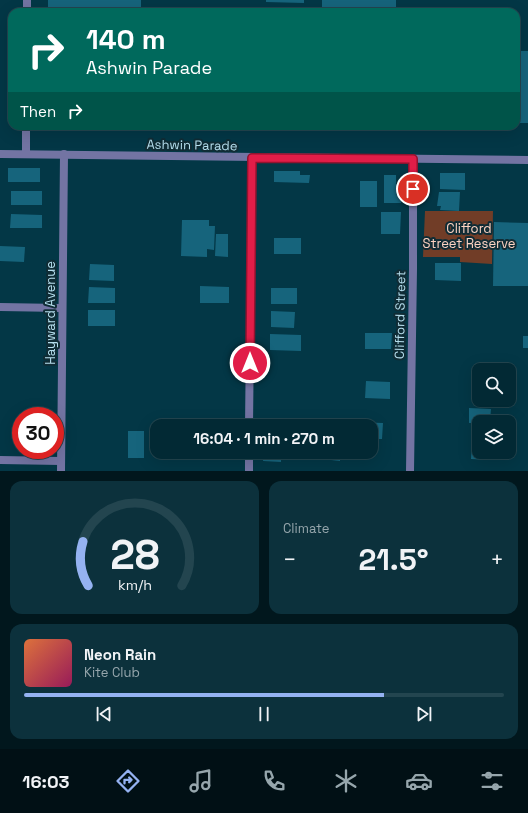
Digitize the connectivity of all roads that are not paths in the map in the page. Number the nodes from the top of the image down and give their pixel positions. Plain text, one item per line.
1 (26, 130) edge
2 (0, 154) edge
3 (26, 154) junction
4 (64, 154) junction
5 (252, 158) junction
6 (413, 159) junction
7 (528, 160) edge
8 (0, 307) edge
9 (61, 308) junction
10 (249, 419) edge
11 (249, 459) edge
12 (0, 460) edge
13 (61, 461) junction
14 (61, 471) edge
15 (249, 471) edge
16 (410, 471) edge

1 - 3 street
2 - 3 street, Ashwin Parade
3 - 4 street, Ashwin Parade
4 - 5 street, Ashwin Parade
4 - 9 street, Hayward Avenue
5 - 6 street, Ashwin Parade
5 - 10 street
6 - 7 street, Ashwin Parade
6 - 16 street, Clifford Street
8 - 9 street
9 - 13 street, Hayward Avenue
11 - 15 street
12 - 13 street
13 - 14 street, Hayward Avenue

